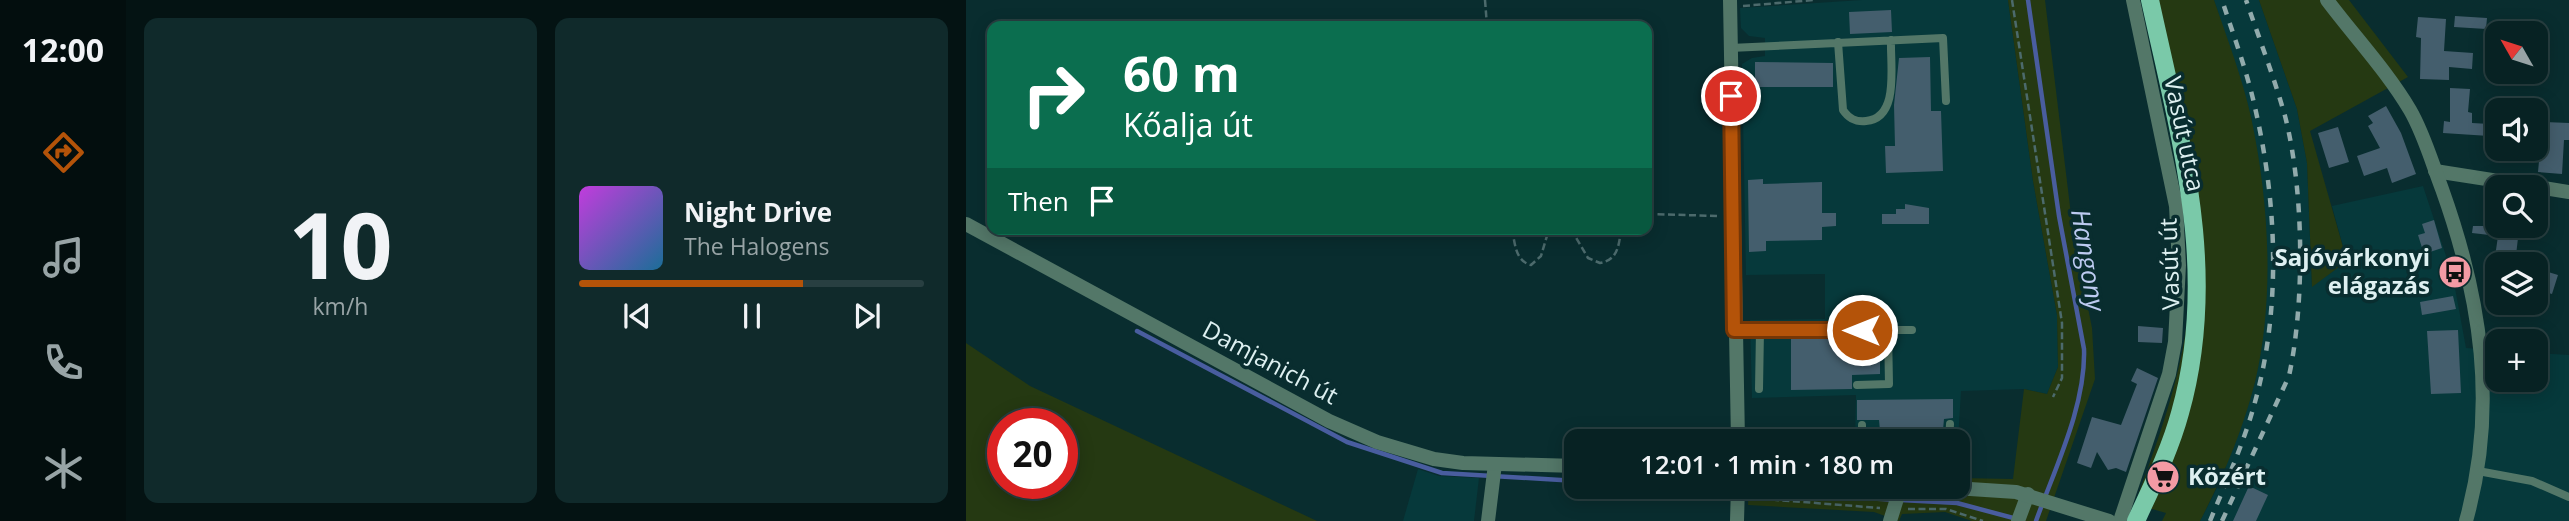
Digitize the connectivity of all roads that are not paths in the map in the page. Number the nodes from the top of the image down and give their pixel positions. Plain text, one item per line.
1 (2133, 0) edge
2 (2150, 0) edge
3 (2327, 0) edge
4 (1730, 3) edge
5 (1891, 40) junction
6 (1838, 43) junction
7 (1730, 48) junction
8 (1946, 101) dead end
9 (2435, 171) junction
10 (2569, 192) edge
11 (966, 224) edge
12 (1734, 330) junction
13 (1760, 330) junction
14 (1888, 330) junction
15 (1912, 330) dead end
16 (1857, 385) dead end
17 (1759, 389) dead end
18 (1950, 424) dead end
19 (1862, 425) dead end
20 (1738, 429) edge
21 (1862, 429) edge
22 (1950, 429) edge
23 (1564, 467) edge
24 (2478, 471) junction
25 (1494, 474) junction
26 (1970, 488) edge
27 (2030, 495) junction
28 (2569, 497) edge
29 (1738, 499) edge
30 (2020, 516) edge
31 (1488, 521) edge
32 (1737, 521) edge
33 (2109, 521) edge
34 (2120, 521) edge
35 (2136, 521) edge
36 (2466, 521) edge

1 - 34 street, Vasút utca
2 - 35 main road, Vasút út
3 - 9 street
4 - 7 street
5 - 6 lane
5 - 6 lane
5 - 8 lane
6 - 7 lane
7 - 12 street
9 - 10 street
9 - 24 street
11 - 25 street, Damjanich út
12 - 13 lane
12 - 20 street
13 - 14 lane
13 - 17 lane
14 - 15 lane
14 - 16 lane
18 - 22 lane
19 - 21 lane
23 - 25 street, Damjanich út
24 - 28 lane
24 - 36 street
25 - 31 street
26 - 27 street
27 - 30 street
27 - 33 street
29 - 32 street

